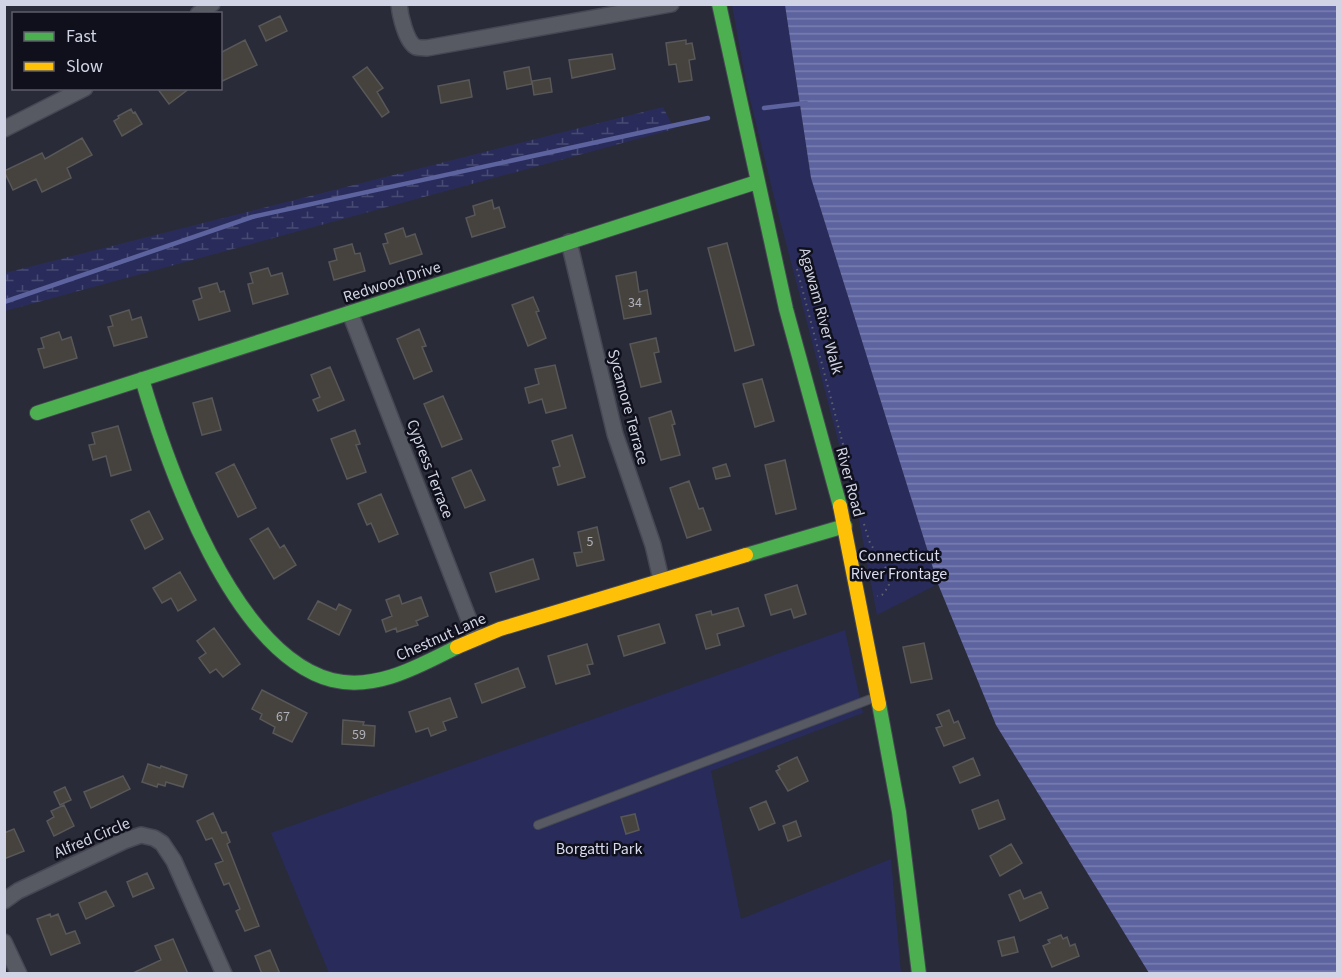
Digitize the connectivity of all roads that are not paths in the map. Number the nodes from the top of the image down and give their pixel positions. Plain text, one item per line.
1 (399, 4) edge
2 (671, 4) edge
3 (719, 4) edge
4 (81, 90) edge
5 (4, 129) edge
6 (757, 182) junction
7 (569, 242) junction
8 (350, 313) junction
9 (142, 379) junction
10 (38, 413) dead end
11 (845, 526) junction
12 (661, 579) junction
13 (476, 638) junction
14 (877, 697) junction
15 (538, 825) dead end
16 (4, 901) edge
17 (4, 942) edge
18 (19, 974) edge
19 (224, 974) edge
20 (919, 974) edge

1 - 2 street
3 - 6 street, River Road
4 - 5 street
6 - 7 street, Redwood Drive
6 - 11 street, River Road
7 - 8 street, Redwood Drive
7 - 12 street, Sycamore Terrace
8 - 9 street, Redwood Drive
8 - 13 street, Cypress Terrace
9 - 10 street, Redwood Drive
9 - 13 street, Chestnut Lane
11 - 12 street, Chestnut Lane
11 - 14 street, River Road
12 - 13 street, Chestnut Lane
14 - 15 lane
14 - 20 street, River Road
16 - 19 street, Alfred Circle
17 - 18 street

